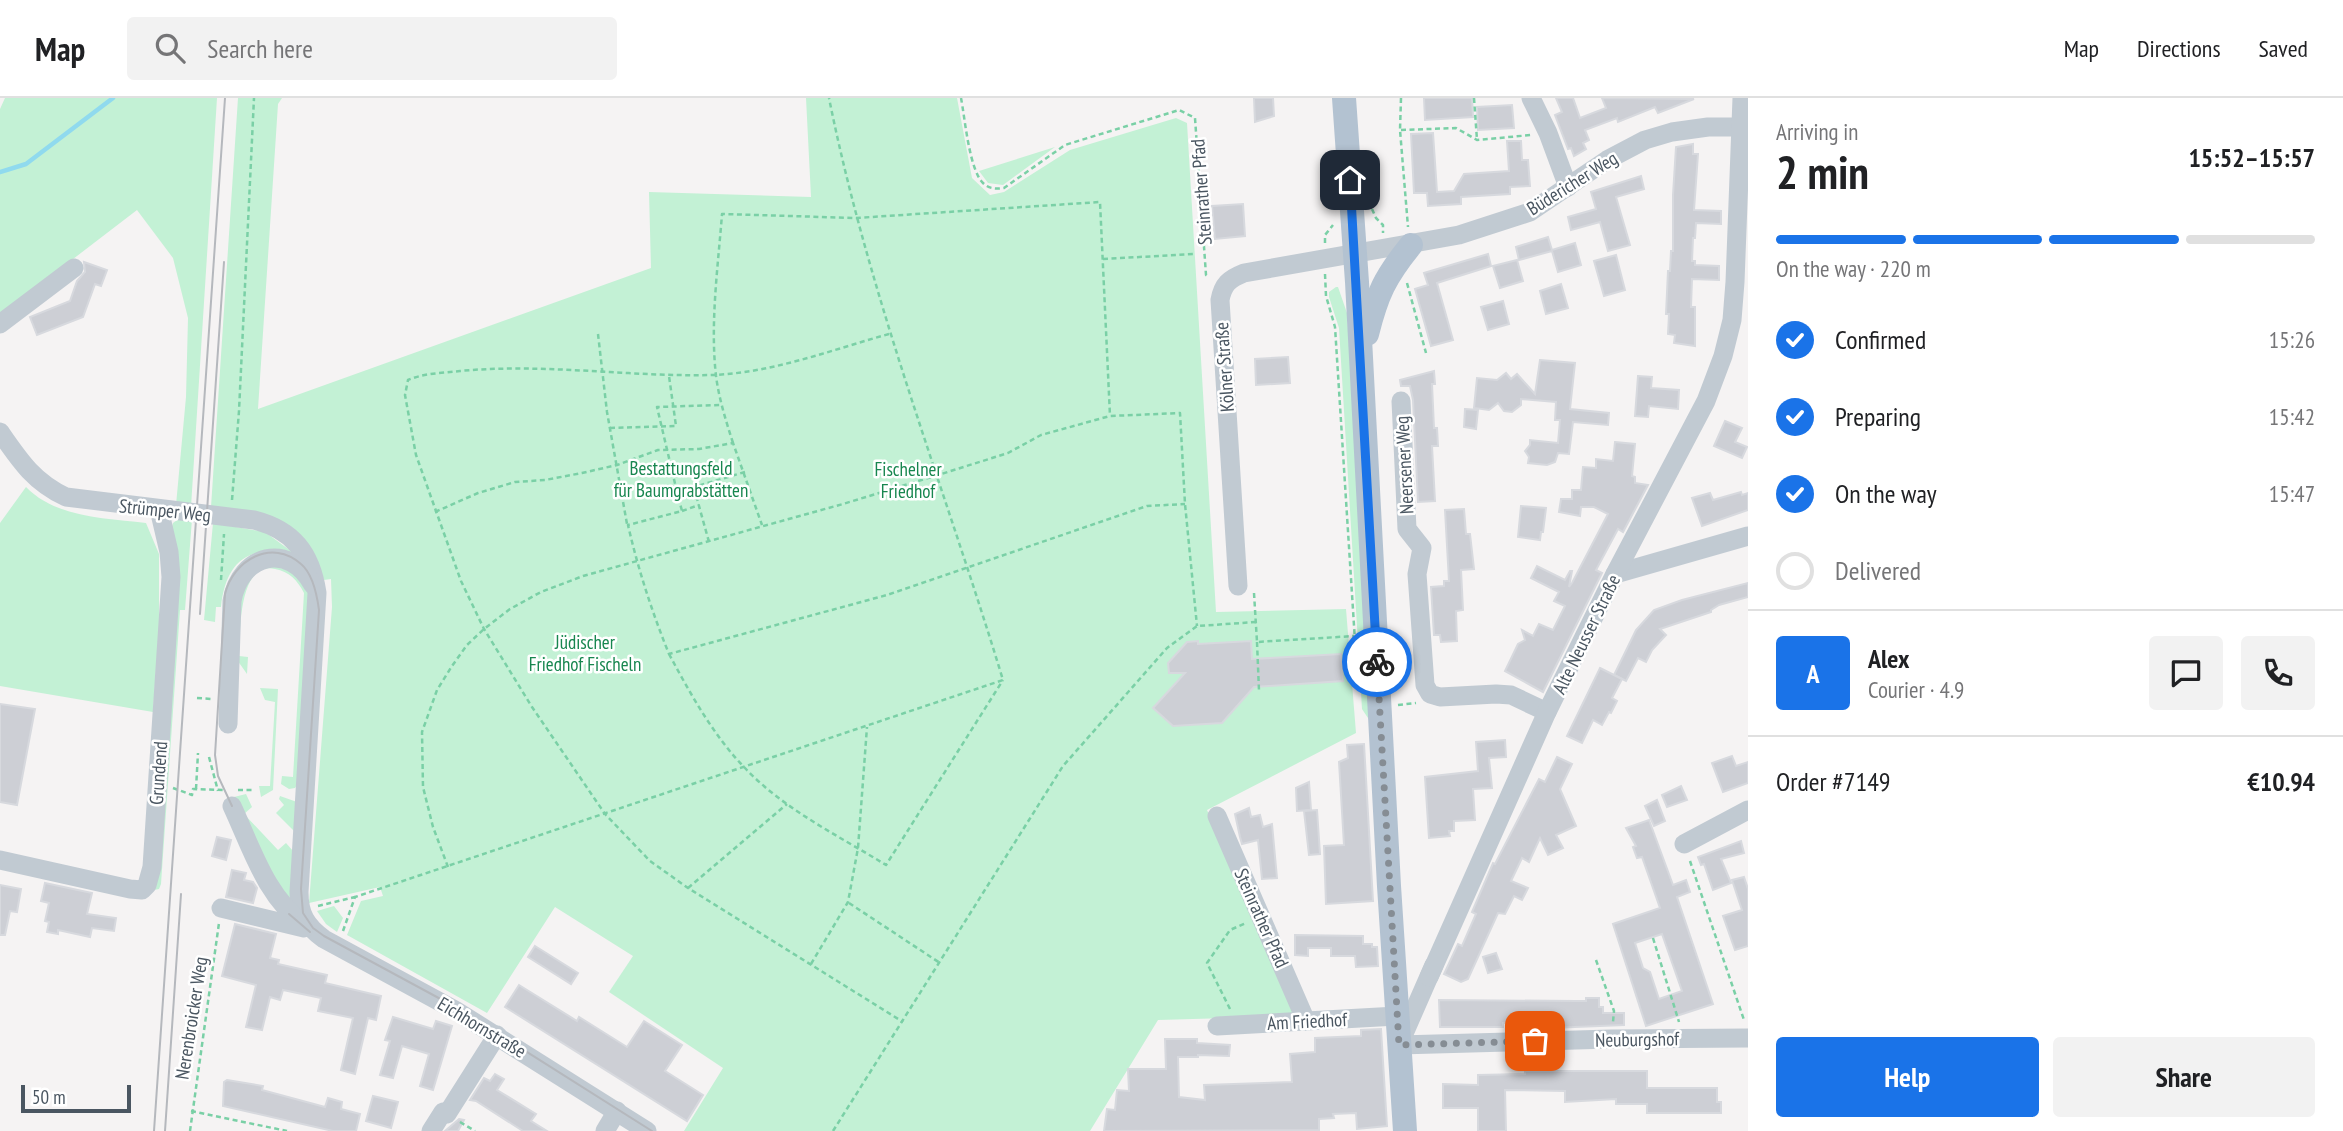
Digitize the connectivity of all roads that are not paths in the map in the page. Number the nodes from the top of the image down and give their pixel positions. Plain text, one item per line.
1 (1344, 98) edge
2 (1531, 98) edge
3 (1742, 98) edge
4 (1744, 127) edge
5 (1568, 187) junction
6 (1410, 245) junction
7 (1355, 254) junction
8 (74, 268) dead end
9 (0, 324) edge
10 (1361, 362) junction
11 (1401, 401) dead end
12 (0, 432) edge
13 (159, 509) junction
14 (1748, 536) edge
15 (1615, 574) junction
16 (1246, 589) road end
17 (317, 593) junction
18 (1547, 712) junction
19 (228, 724) dead end
20 (232, 795) road end
21 (1748, 810) edge
22 (1217, 816) dead end
23 (1685, 844) road end
24 (0, 860) edge
25 (222, 908) road end
26 (312, 930) junction
27 (1397, 1016) junction
28 (1307, 1021) junction
29 (1217, 1026) dead end
30 (1746, 1029) edge
31 (497, 1035) junction
32 (1399, 1045) junction
33 (617, 1111) junction
34 (432, 1131) edge
35 (605, 1131) edge
36 (647, 1131) edge
37 (1405, 1131) edge

1 - 7 main road
2 - 5 street
3 - 4 street, Alte Neusser Straße
4 - 5 street, Büdericher Weg
4 - 15 street, Alte Neusser Straße
5 - 6 street, Büdericher Weg
6 - 7 street, Büdericher Weg
6 - 10 main road
7 - 10 main road
7 - 16 street, Kölner Straße
8 - 9 street
10 - 27 main road
11 - 18 street, Neersener Weg
12 - 13 street, Strümper Weg
13 - 17 street, Strümper Weg
13 - 24 street, Grundend
14 - 15 street
15 - 18 street, Alte Neusser Straße
17 - 19 street
17 - 26 street, Eichhornstraße
18 - 32 street, Alte Neusser Straße
20 - 26 street
21 - 23 street
22 - 28 street, Steinrather Pfad
25 - 26 street, Eichhornstraße
26 - 31 street, Eichhornstraße
27 - 28 street, Am Friedhof
27 - 32 main road
28 - 29 street, Am Friedhof
30 - 32 street, Neuburgshof
31 - 33 street, Eichhornstraße
31 - 34 street
32 - 37 main road
33 - 35 street
33 - 36 street, Eichhornstraße

